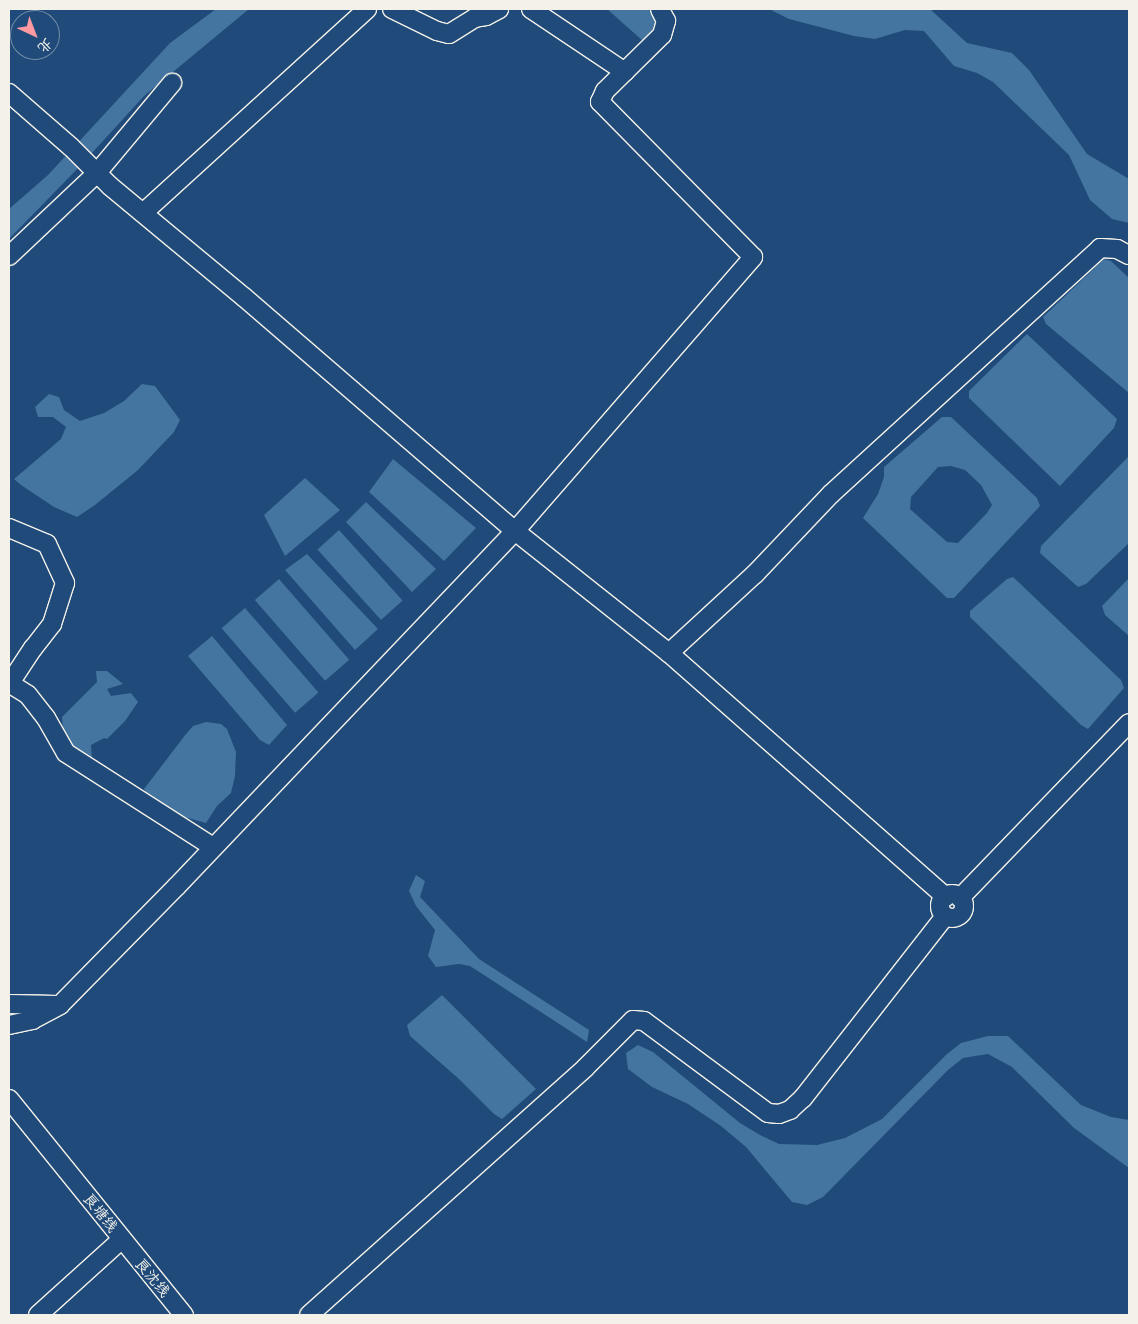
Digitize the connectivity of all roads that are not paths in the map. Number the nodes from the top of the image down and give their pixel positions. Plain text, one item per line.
1 (366, 9) edge
2 (392, 9) edge
3 (499, 9) edge
4 (531, 9) edge
5 (660, 9) edge
6 (625, 72) junction
7 (172, 83) dead end
8 (9, 93) edge
9 (93, 170) junction
10 (142, 212) junction
11 (1129, 255) edge
12 (9, 256) edge
13 (9, 528) edge
14 (515, 531) junction
15 (669, 653) junction
16 (9, 683) edge
17 (1129, 723) edge
18 (213, 847) junction
19 (953, 897) junction
20 (9, 1004) edge
21 (60, 1005) junction
22 (9, 1025) edge
23 (9, 1099) edge
24 (121, 1240) junction
25 (38, 1315) edge
26 (184, 1315) edge
27 (310, 1315) edge

1 - 10 street
2 - 3 street
4 - 6 street
5 - 6 street
6 - 14 street
7 - 9 street
8 - 9 street
9 - 10 street
9 - 12 street
10 - 14 street
11 - 15 street
13 - 16 street
14 - 15 street
14 - 18 street
15 - 19 street
16 - 18 street
17 - 19 street
18 - 21 street
19 - 27 street
20 - 21 street
21 - 22 street
23 - 24 street, 良塘线
24 - 25 street, 良塘线
24 - 26 street, 良沈线

